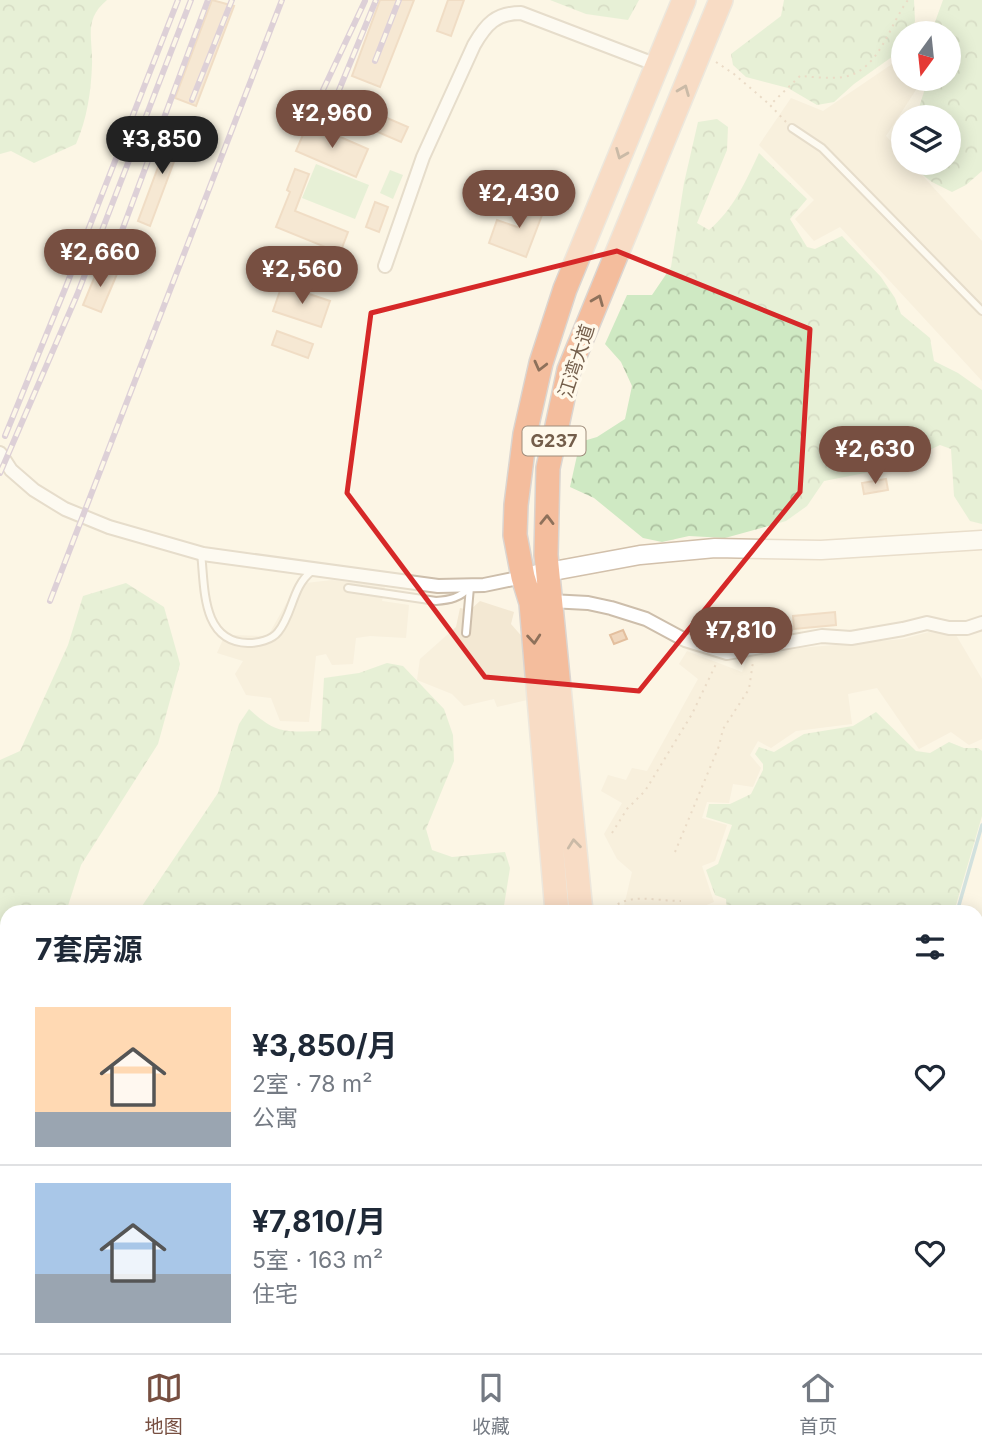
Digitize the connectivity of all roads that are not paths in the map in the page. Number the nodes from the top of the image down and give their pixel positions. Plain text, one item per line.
1 (684, 0) edge
2 (721, 0) edge
3 (657, 65) junction
4 (792, 128) road end
5 (385, 266) dead end
6 (982, 311) edge
7 (0, 453) edge
8 (982, 540) edge
9 (201, 553) junction
10 (315, 569) junction
11 (547, 572) junction
12 (523, 577) junction
13 (470, 585) junction
14 (348, 588) dead end
15 (550, 601) junction
16 (982, 623) edge
17 (466, 633) dead end
18 (556, 905) edge
19 (580, 905) edge

1 - 3 highway, 江湾大道 / G237
11 -> 2 highway, 江湾大道 / G237
3 - 5 street
3 -> 12 highway, 江湾大道 / G237
4 - 6 lane
7 - 9 street
8 - 11 street
9 - 10 street
9 - 10 lane
10 - 13 street
11 - 12 street
11 - 15 highway, 江湾大道 / G237
12 - 13 street
12 - 15 street
12 -> 18 highway, 江湾大道 / G237
13 - 14 lane
13 - 17 lane
15 - 16 street
19 -> 15 highway, 江湾大道 / G237

